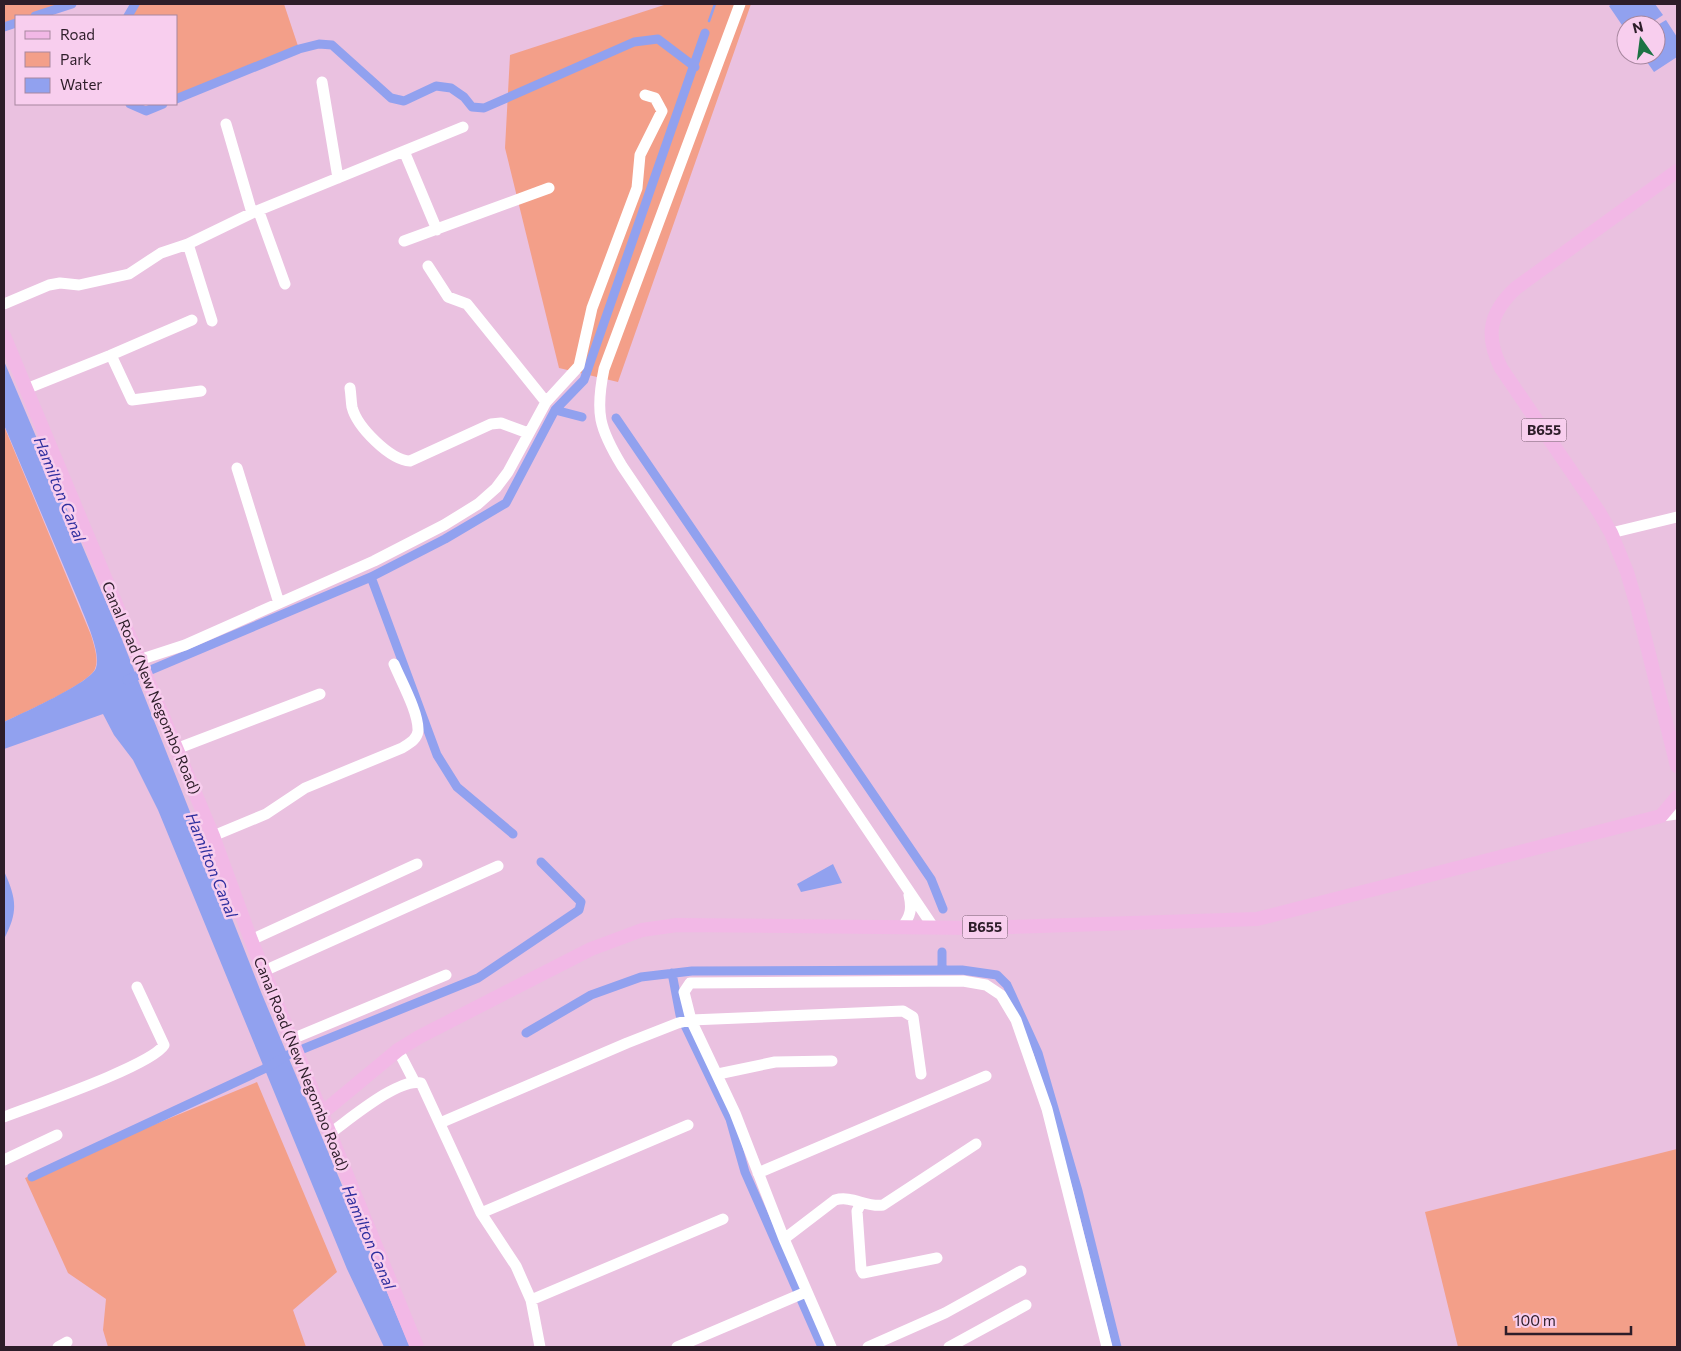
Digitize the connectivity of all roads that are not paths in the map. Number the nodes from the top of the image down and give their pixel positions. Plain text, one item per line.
1 (740, 4) edge
2 (322, 82) dead end
3 (645, 95) dead end
4 (226, 124) dead end
5 (463, 127) dead end
6 (404, 151) junction
7 (1677, 171) edge
8 (338, 178) junction
9 (549, 188) dead end
10 (255, 212) junction
11 (438, 230) junction
12 (404, 241) dead end
13 (188, 244) junction
14 (428, 266) dead end
15 (285, 284) dead end
16 (4, 304) edge
17 (192, 320) dead end
18 (212, 321) dead end
19 (4, 336) edge
20 (111, 356) junction
21 (350, 388) dead end
22 (26, 389) junction
23 (201, 391) dead end
24 (546, 402) junction
25 (528, 433) junction
26 (237, 468) dead end
27 (1677, 517) edge
28 (1611, 533) junction
29 (279, 602) junction
30 (140, 662) junction
31 (394, 664) dead end
32 (320, 694) dead end
33 (176, 749) junction
34 (1677, 766) edge
35 (1677, 797) edge
36 (1677, 814) edge
37 (1661, 816) junction
38 (213, 836) junction
39 (417, 864) dead end
40 (498, 866) dead end
41 (908, 888) junction
42 (902, 927) junction
43 (934, 928) junction
44 (251, 940) junction
45 (264, 971) junction
46 (446, 974) dead end
47 (137, 987) dead end
48 (686, 1021) junction
49 (293, 1041) junction
50 (398, 1050) junction
51 (832, 1061) dead end
52 (718, 1074) junction
53 (921, 1074) dead end
54 (986, 1076) dead end
55 (414, 1081) junction
56 (322, 1113) junction
57 (4, 1117) edge
58 (440, 1123) junction
59 (688, 1125) dead end
60 (329, 1134) junction
61 (57, 1135) dead end
62 (976, 1144) dead end
63 (4, 1160) edge
64 (758, 1173) junction
65 (861, 1202) junction
66 (481, 1213) junction
67 (723, 1219) dead end
68 (784, 1239) junction
69 (937, 1258) dead end
70 (1021, 1271) dead end
71 (801, 1294) junction
72 (531, 1300) junction
73 (1026, 1305) dead end
74 (417, 1347) edge
75 (540, 1347) edge
76 (677, 1347) edge
77 (831, 1347) edge
78 (868, 1347) edge
79 (949, 1347) edge
80 (1107, 1347) edge

1 - 41 street
2 - 8 street
3 - 24 street
4 - 10 street
5 - 6 street
6 - 8 street
6 - 11 street
7 - 28 main road, B655
8 - 10 street
9 - 11 street
10 - 13 street
10 - 15 street
11 - 12 street
13 - 16 street
13 - 18 street
14 - 24 street
17 - 20 street
19 - 22 main road, Canal Road (New Negombo Road)
20 - 22 street
20 - 23 street
21 - 25 street
22 - 30 main road, Canal Road (New Negombo Road)
24 - 25 street
25 - 29 street
26 - 29 street
27 - 28 street
28 - 34 main road, B655
29 - 30 street
30 - 33 main road, Canal Road (New Negombo Road)
31 - 38 street
32 - 33 street
33 - 38 main road, Canal Road (New Negombo Road)
35 - 37 main road
36 - 37 street
37 - 43 main road, B655
38 - 44 main road, Canal Road (New Negombo Road)
39 - 44 street
40 - 45 street
41 - 42 street
41 - 43 street
42 - 43 main road, B655
42 - 50 main road, B655
44 - 45 main road, Canal Road (New Negombo Road)
45 - 49 main road, Canal Road (New Negombo Road)
46 - 49 street
47 - 57 street
48 - 52 street
48 - 53 street
48 - 58 street
48 - 80 street
49 - 56 main road, Canal Road (New Negombo Road)
50 - 55 street
50 - 56 main road, B655
51 - 52 street
52 - 64 street
54 - 64 street
55 - 58 street
55 - 60 street
56 - 60 main road, Canal Road (New Negombo Road)
58 - 66 street
59 - 66 street
60 - 74 main road, Canal Road (New Negombo Road)
61 - 63 street
62 - 65 street
64 - 68 street
65 - 68 street
65 - 69 street
66 - 72 street
67 - 72 street
68 - 71 street
70 - 78 street
71 - 76 street
71 - 77 street
72 - 75 street
73 - 79 street

